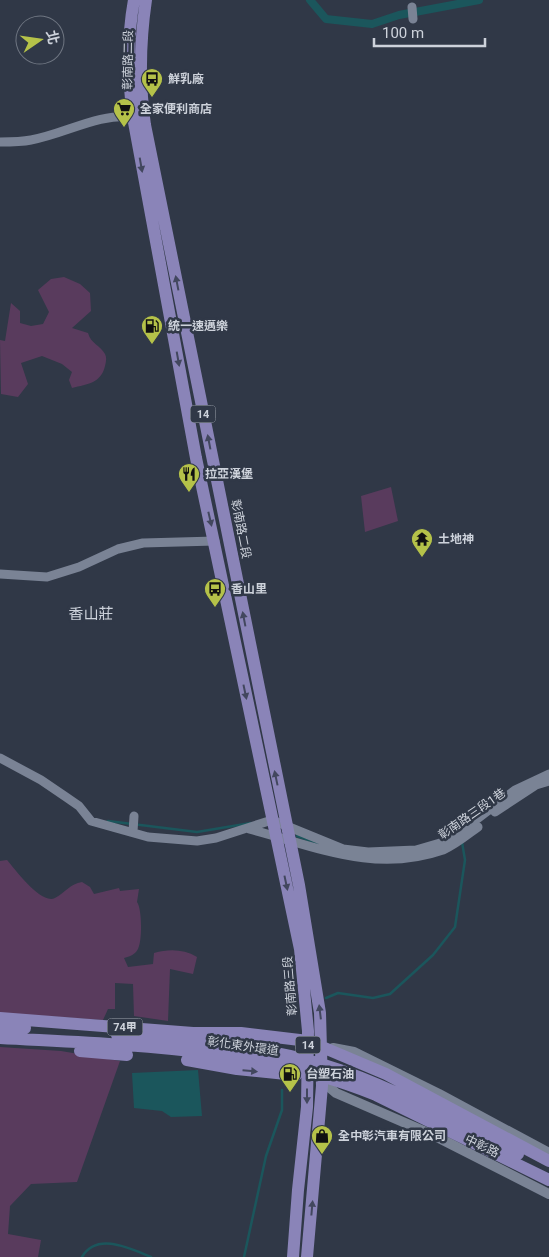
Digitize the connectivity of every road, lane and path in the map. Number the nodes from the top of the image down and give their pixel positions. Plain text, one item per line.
1 (134, 0) edge
2 (146, 0) edge
3 (412, 6) dead end
4 (413, 19) dead end
5 (136, 60) junction
6 (133, 118) junction
7 (145, 124) junction
8 (0, 142) edge
9 (162, 241) junction
10 (229, 540) junction
11 (215, 541) junction
12 (0, 574) edge
13 (0, 758) edge
14 (549, 774) edge
15 (549, 782) edge
16 (134, 816) dead end
17 (272, 820) junction
18 (249, 829) junction
19 (133, 832) junction
20 (288, 832) junction
21 (275, 835) junction
22 (0, 1018) edge
23 (0, 1027) edge
24 (0, 1038) edge
25 (308, 1040) junction
26 (0, 1046) edge
27 (323, 1046) junction
28 (308, 1076) junction
29 (322, 1081) junction
30 (549, 1153) edge
31 (549, 1163) edge
32 (549, 1169) edge
33 (546, 1185) edge
34 (549, 1194) edge
35 (293, 1257) edge
36 (307, 1257) edge

1 - 5 main road, 彰南路二段 / 14
2 - 5 main road, 彰南路二段 / 14
3 - 4 street
5 - 6 main road, 彰南路二段 / 14
5 - 7 main road, 彰南路二段 / 14
6 - 7 main road
6 - 8 street
6 -> 9 main road, 彰南路二段 / 14
7 - 9 main road, 彰南路二段 / 14
10 -> 9 main road, 彰南路二段 / 14
9 -> 11 main road, 彰南路二段 / 14
10 - 11 main road
20 -> 10 main road, 彰南路二段 / 14
11 - 12 street
11 -> 17 main road, 彰南路二段 / 14
13 - 19 street
14 - 20 street, 彰南路三段1巷
15 - 20 street, 彰南路三段1巷
16 - 19 street
17 - 18 street
17 - 20 street
17 - 21 main road, 14
18 - 19 street
18 - 21 street
20 - 21 street
27 -> 20 main road, 彰南路三段 / 14
21 -> 25 main road, 彰南路三段 / 14
22 - 25 main road, 74甲
23 - 32 main road, 彰化東外環道 / 74甲
24 - 33 main road, 彰化東外環道 / 74甲
25 - 27 main road
25 - 28 main road, 彰南路三段 / 14
26 -> 28 main road, 74甲
27 - 29 main road, 彰南路三段 / 14
27 - 30 street, 中彰路
27 - 31 main road
28 - 29 main road
28 -> 35 main road, 彰南路三段 / 14
29 - 33 main road
29 - 33 street, 中彰路
36 -> 29 main road, 彰南路三段 / 14
31 - 33 street
33 - 34 street, 中彰路

